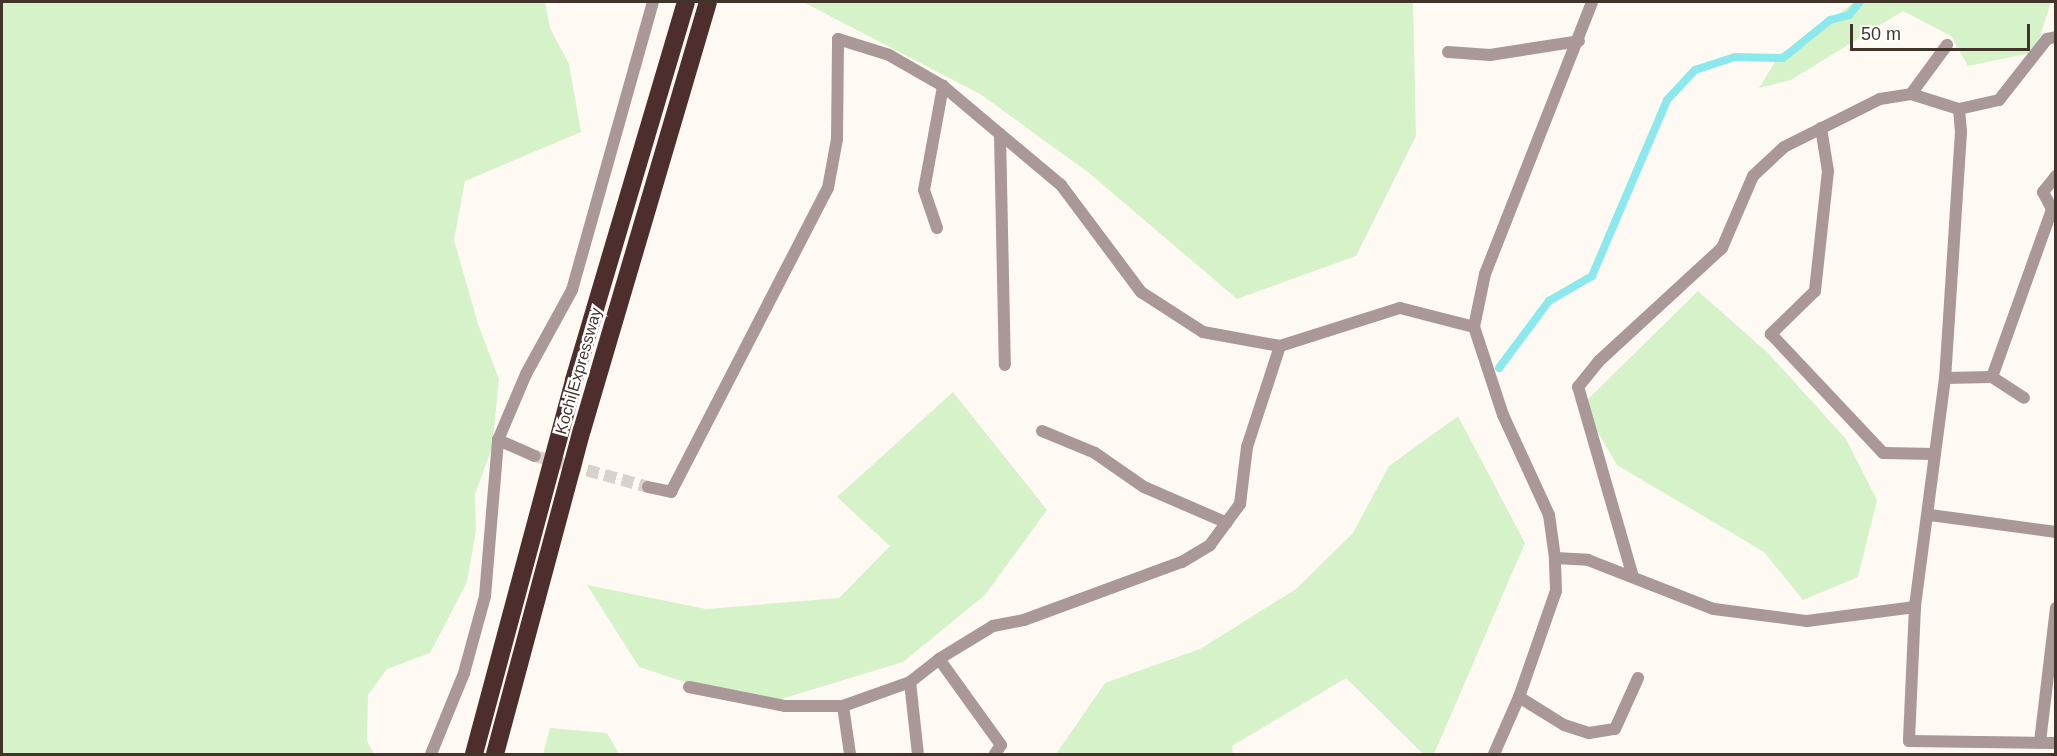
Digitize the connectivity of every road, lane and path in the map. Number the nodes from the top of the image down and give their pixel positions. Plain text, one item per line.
1 (653, 2) edge
2 (686, 2) edge
3 (708, 2) edge
4 (1592, 2) edge
5 (2055, 37) edge
6 (1580, 41) junction
7 (1947, 45) dead end
8 (1448, 52) dead end
9 (943, 86) junction
10 (1911, 94) junction
11 (1959, 109) junction
12 (1821, 128) junction
13 (1000, 134) junction
14 (2055, 176) edge
15 (937, 228) dead end
16 (1474, 327) junction
17 (1280, 346) junction
18 (1005, 365) dead end
19 (1992, 377) junction
20 (1945, 378) junction
21 (2024, 398) dead end
22 (1042, 431) dead end
23 (498, 440) junction
24 (1935, 454) junction
25 (535, 456) tunnel mouth
26 (648, 488) tunnel mouth
27 (1930, 514) junction
28 (1227, 523) junction
29 (2055, 532) edge
30 (1555, 558) junction
31 (1633, 577) junction
32 (1916, 607) junction
33 (2055, 608) edge
34 (939, 659) junction
35 (1638, 678) dead end
36 (910, 682) junction
37 (689, 687) dead end
38 (1519, 697) junction
39 (843, 706) junction
40 (2040, 742) junction
41 (2055, 743) edge
42 (431, 754) edge
43 (474, 754) edge
44 (495, 754) edge
45 (850, 754) edge
46 (918, 754) edge
47 (995, 754) edge
48 (1494, 754) edge

1 - 23 street
2 - 43 highway, Kochi Expressway
3 - 44 highway, Kochi Expressway
4 - 6 street
5 - 11 street
6 - 8 street
6 - 16 street
7 - 10 street
9 - 13 street
9 - 15 street
9 - 26 street
10 - 11 street
10 - 12 street
11 - 20 street
12 - 24 street
12 - 31 street
13 - 17 street
13 - 18 street
14 - 19 street
16 - 17 street
16 - 30 street
17 - 28 street
19 - 20 street
19 - 21 street
20 - 24 street
22 - 28 street
23 - 25 street
23 - 42 street
24 - 27 street
27 - 29 street
27 - 32 street
28 - 34 street
30 - 31 street
30 - 38 street
31 - 32 street
32 - 40 street
33 - 40 street
34 - 36 street
34 - 47 street
35 - 38 street
36 - 39 street
36 - 46 street
37 - 39 street
38 - 48 street
39 - 45 street
40 - 41 street

